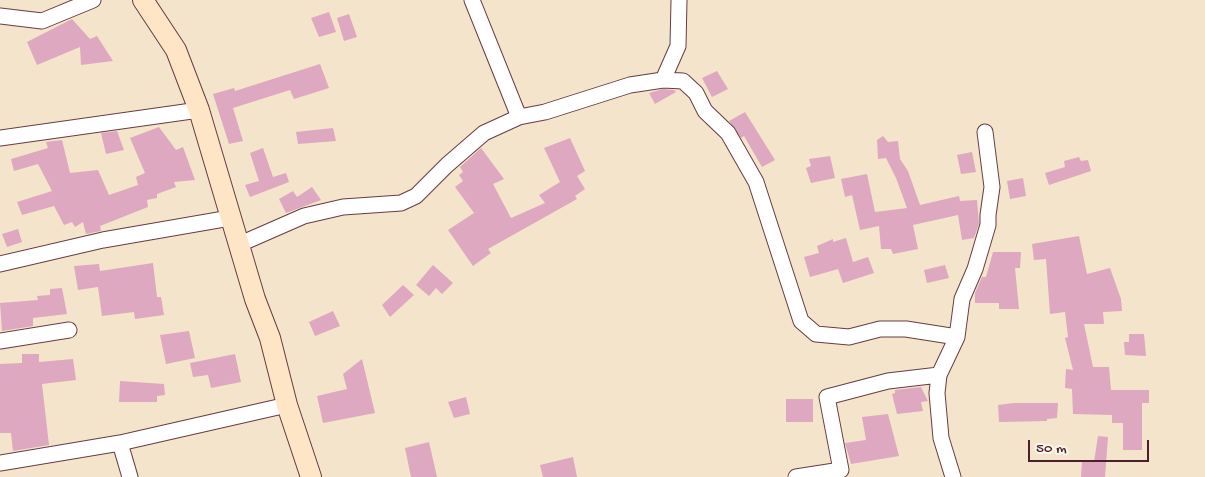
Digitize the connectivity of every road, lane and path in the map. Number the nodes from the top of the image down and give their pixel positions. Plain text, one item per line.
1 (93, 0) edge
2 (143, 0) edge
3 (472, 0) edge
4 (679, 0) edge
5 (0, 16) edge
6 (663, 80) junction
7 (199, 110) junction
8 (519, 117) junction
9 (985, 132) dead end
10 (0, 138) edge
11 (230, 218) junction
12 (240, 244) junction
13 (0, 264) edge
14 (69, 330) dead end
15 (957, 337) junction
16 (0, 341) edge
17 (939, 375) junction
18 (287, 405) junction
19 (120, 443) junction
20 (0, 463) edge
21 (130, 477) edge
22 (311, 477) edge
23 (796, 477) edge
24 (954, 477) edge

1 - 5 street
2 - 7 main road
3 - 8 street
4 - 6 street
6 - 8 street
6 - 15 street
7 - 10 street
7 - 11 main road
8 - 12 street
9 - 15 street
11 - 12 main road
11 - 13 street
12 - 18 main road
14 - 16 street
15 - 17 street
17 - 23 street
17 - 24 street
18 - 19 street
18 - 22 main road
19 - 20 street
19 - 21 street

